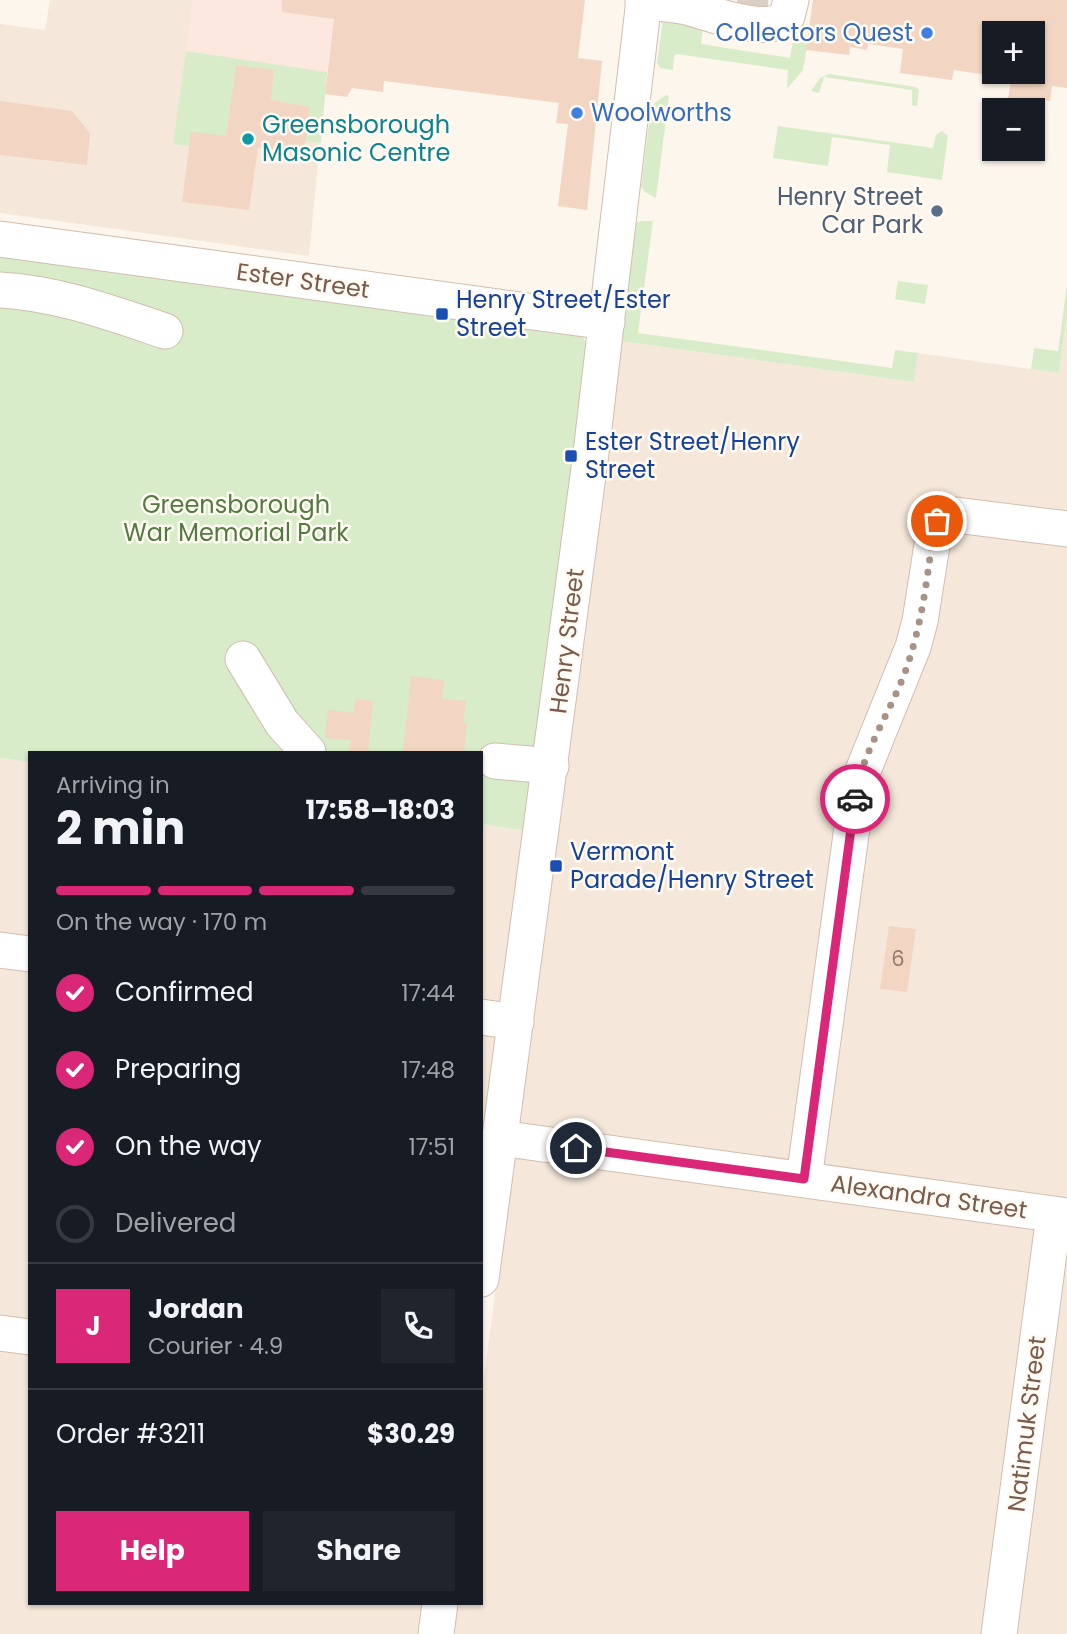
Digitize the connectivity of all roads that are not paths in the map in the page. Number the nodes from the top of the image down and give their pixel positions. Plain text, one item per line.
1 (643, 1) edge
2 (779, 1) edge
3 (694, 4) edge
4 (0, 239) edge
5 (71, 248) junction
6 (0, 290) edge
7 (79, 303) junction
8 (607, 322) junction
9 (165, 331) dead end
10 (1067, 529) edge
11 (241, 658) dead end
12 (307, 751) edge
13 (495, 761) dead end
14 (551, 766) junction
15 (0, 950) edge
16 (28, 954) edge
17 (483, 1017) edge
18 (516, 1022) junction
19 (500, 1138) junction
20 (804, 1179) junction
21 (1061, 1216) edge
22 (483, 1264) edge
23 (0, 1333) edge
24 (28, 1337) edge
25 (440, 1605) edge
26 (436, 1634) edge
27 (999, 1634) edge

1 - 3 street
1 - 8 street, Henry Street
2 - 3 street
4 - 5 street, Ester Street
5 - 7 street
5 - 8 street, Ester Street
6 - 7 street
7 - 9 street
8 - 14 street, Henry Street
10 - 20 street
11 - 12 street
13 - 14 street
14 - 18 street, Henry Street
15 - 16 street
17 - 18 street
18 - 19 street, Henry Street
19 - 20 street, Alexandra Street
19 - 22 street, Henry Street
20 - 21 street, Alexandra Street
21 - 27 street, Natimuk Street
23 - 24 street
25 - 26 street

